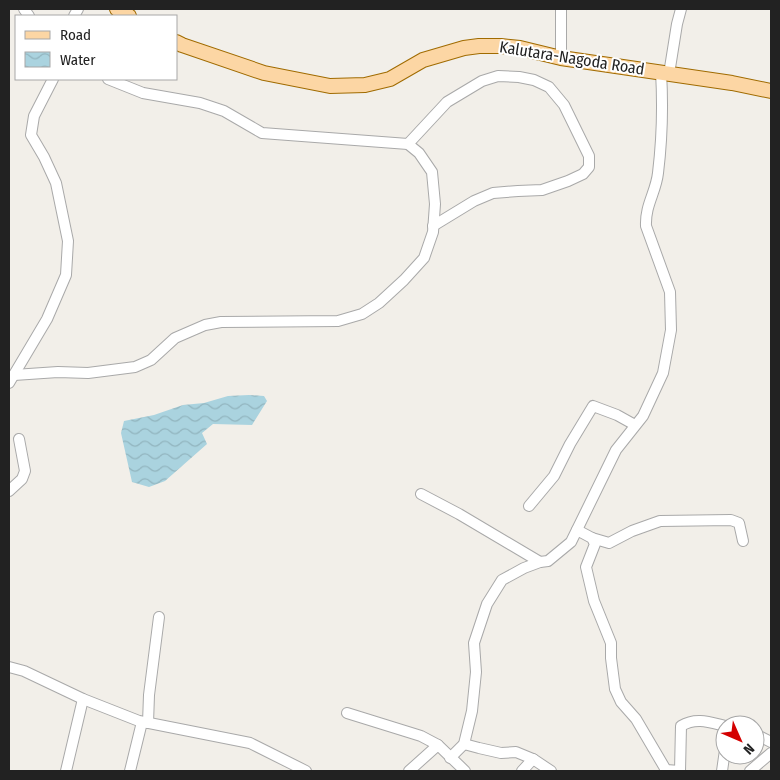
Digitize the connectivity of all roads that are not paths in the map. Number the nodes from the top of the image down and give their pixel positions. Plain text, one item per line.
1 (562, 9) edge
2 (681, 9) edge
3 (178, 43) edge
4 (561, 58) junction
5 (665, 73) junction
6 (52, 80) edge
7 (110, 80) edge
8 (771, 92) edge
9 (408, 144) junction
10 (433, 226) junction
11 (11, 379) edge
12 (635, 425) junction
13 (19, 439) dead end
14 (9, 491) edge
15 (421, 494) dead end
16 (529, 506) dead end
17 (577, 530) junction
18 (592, 538) junction
19 (744, 541) dead end
20 (540, 562) junction
21 (159, 617) dead end
22 (9, 667) edge
23 (83, 699) junction
24 (347, 713) dead end
25 (145, 722) junction
26 (715, 724) edge
27 (464, 744) junction
28 (438, 745) junction
29 (771, 753) edge
30 (450, 758) junction
31 (533, 759) junction
32 (66, 771) edge
33 (130, 771) edge
34 (306, 771) edge
35 (410, 771) edge
36 (465, 771) edge
37 (522, 771) edge
38 (551, 771) edge
39 (680, 771) edge
40 (750, 771) edge

1 - 4 street
2 - 5 street
3 - 4 main road, Kalutara-Nagoda Road
4 - 5 main road, Kalutara-Nagoda Road
5 - 8 main road, Kalutara-Nagoda Road
5 - 12 street
6 - 11 street
7 - 9 street
9 - 10 street
9 - 10 street
10 - 11 street
12 - 16 street
12 - 17 street
13 - 14 street
15 - 20 street
17 - 18 street
17 - 20 street
18 - 19 street
18 - 39 street
20 - 27 street
21 - 25 street
22 - 23 street
23 - 25 street
23 - 32 street
24 - 28 street
25 - 33 street
25 - 34 street
26 - 39 street
27 - 30 street
27 - 31 street
28 - 30 street
28 - 35 street
29 - 40 street
30 - 36 street
31 - 37 street
31 - 38 street

